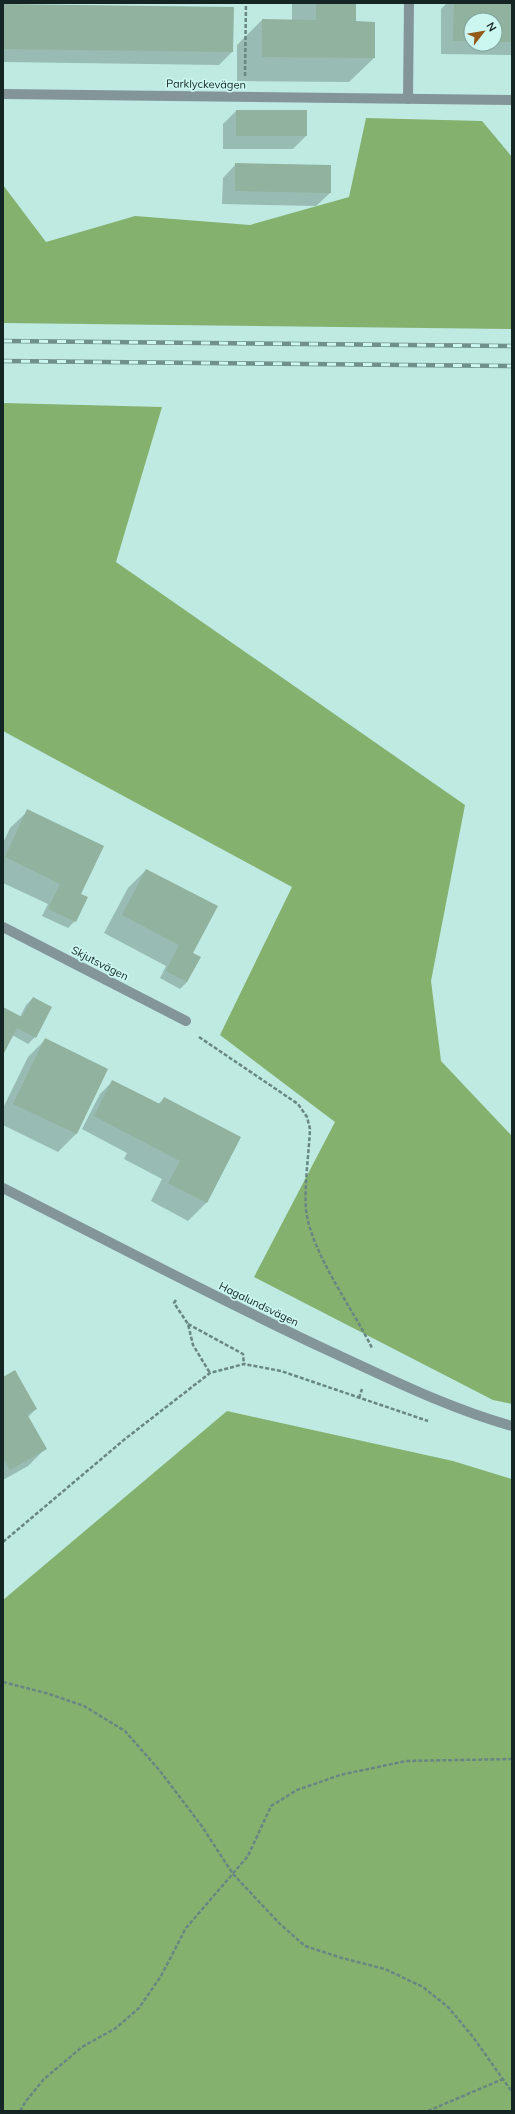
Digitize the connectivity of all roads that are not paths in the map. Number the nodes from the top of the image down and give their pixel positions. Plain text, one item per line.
1 (409, 3) edge
2 (3, 94) edge
3 (408, 99) junction
4 (512, 100) edge
5 (3, 927) edge
6 (186, 1021) road end
7 (3, 1188) edge
8 (512, 1426) edge

1 - 3 street
2 - 3 street, Parklyckevägen
3 - 4 street, Parklyckevägen
5 - 6 street, Skjutsvägen
7 - 8 street, Hagalundsvägen

